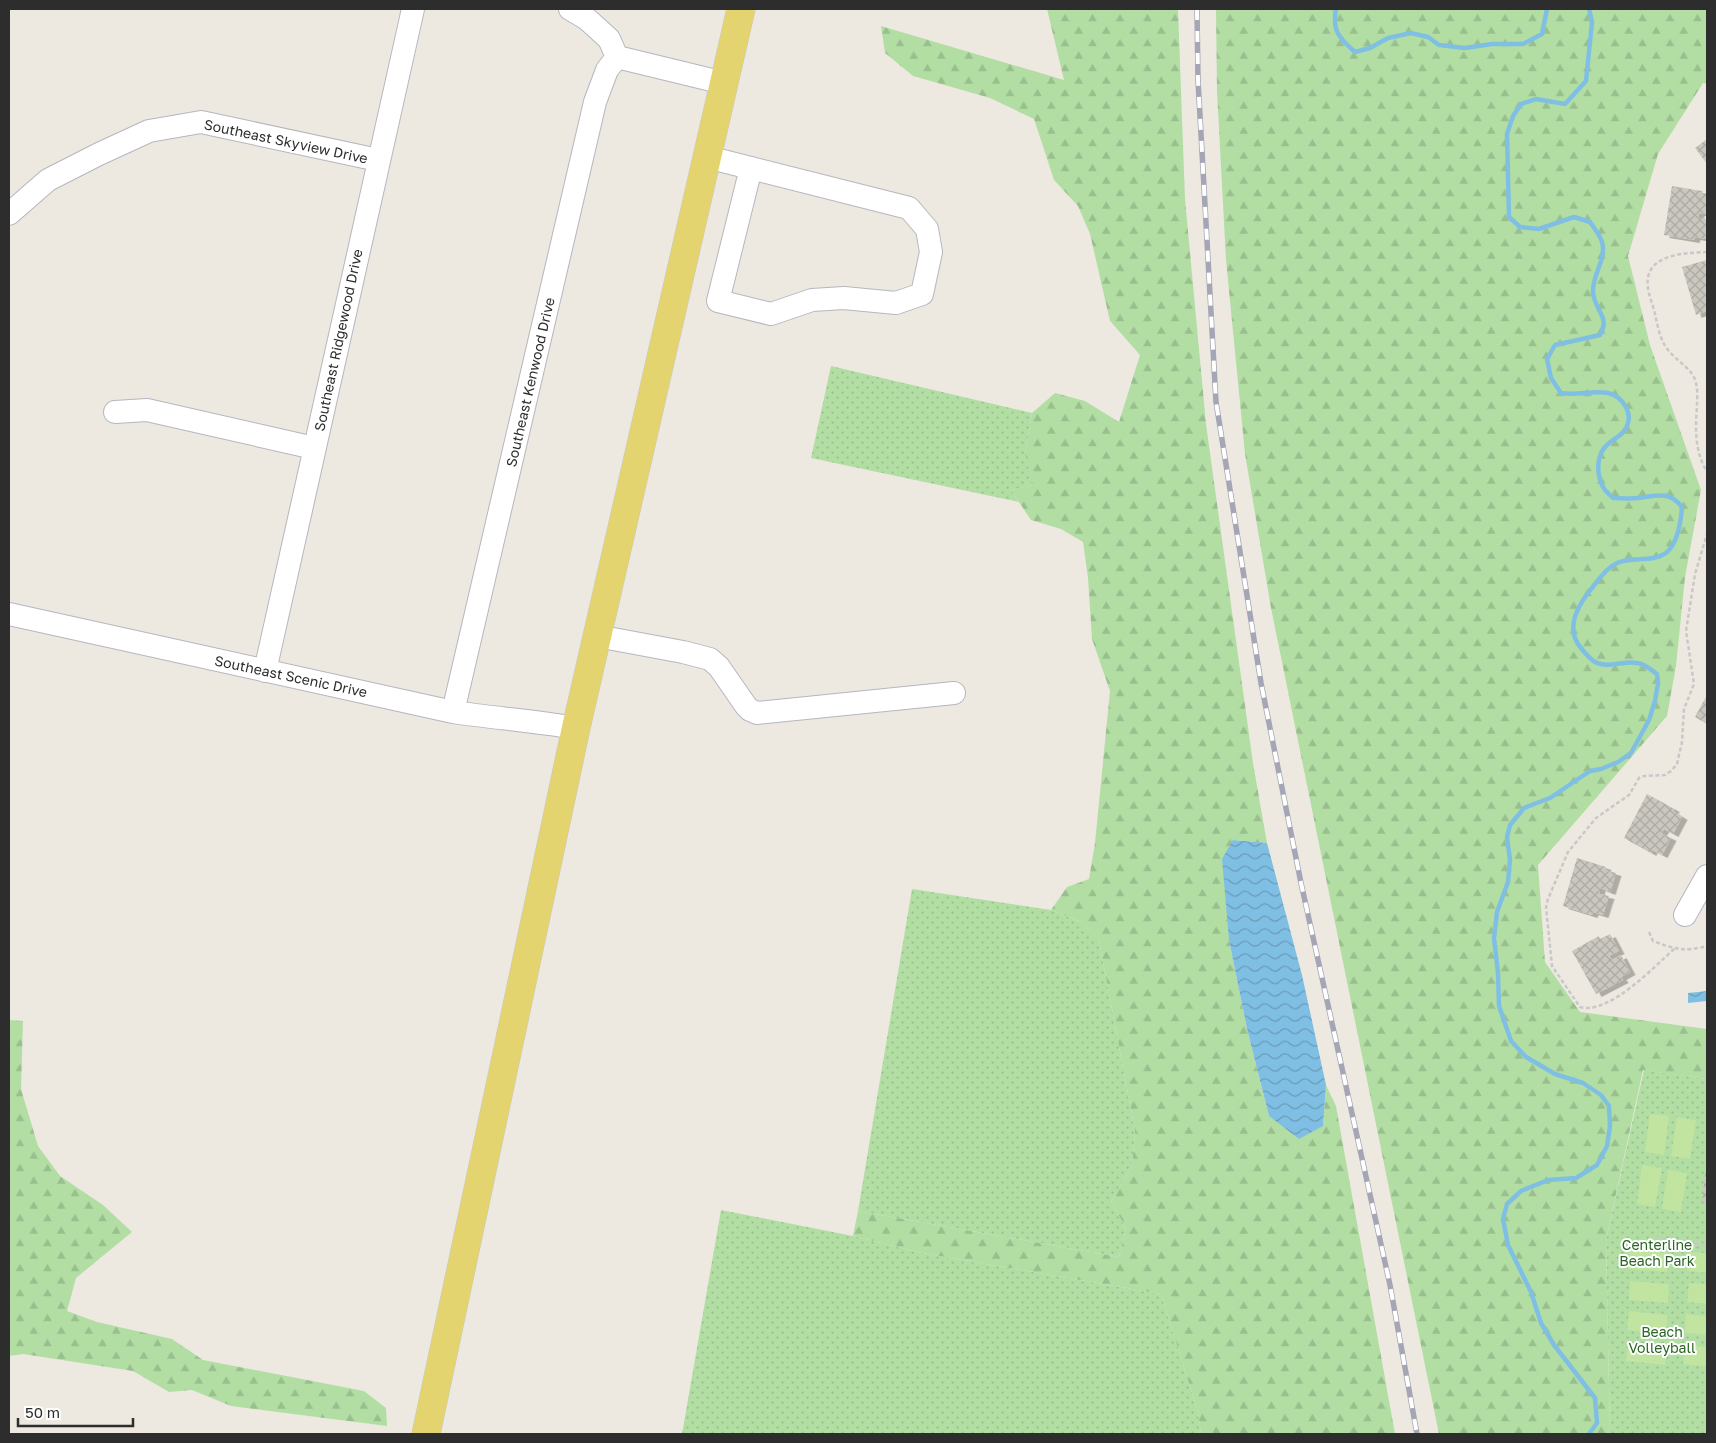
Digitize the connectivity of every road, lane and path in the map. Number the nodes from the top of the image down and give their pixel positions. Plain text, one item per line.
1 (412, 9) edge
2 (570, 9) edge
3 (741, 9) edge
4 (617, 57) junction
5 (724, 84) junction
6 (707, 157) junction
7 (378, 160) junction
8 (751, 168) junction
9 (9, 214) edge
10 (1707, 252) edge
11 (115, 412) dead end
12 (314, 448) junction
13 (1707, 472) edge
14 (1707, 534) edge
15 (9, 614) edge
16 (597, 636) junction
17 (265, 671) junction
18 (954, 693) dead end
19 (453, 712) junction
20 (576, 728) junction
21 (1707, 876) edge
22 (1685, 915) dead end
23 (1648, 932) dead end
24 (1707, 946) edge
25 (1674, 949) junction
26 (1656, 1238) dead end
27 (1707, 1245) edge
28 (426, 1434) edge

1 - 7 street, Southeast Ridgewood Drive
2 - 4 street
3 - 5 main road
4 - 5 street
4 - 19 street, Southeast Kenwood Drive
5 - 6 main road
6 - 8 street
6 - 16 main road
7 - 9 street, Southeast Skyview Drive
7 - 12 street, Southeast Ridgewood Drive
8 - 8 street
10 - 13 path
11 - 12 street
12 - 17 street, Southeast Ridgewood Drive
14 - 25 path
15 - 17 street, Southeast Scenic Drive
16 - 18 street
16 - 20 main road
17 - 19 street, Southeast Scenic Drive
19 - 20 street, Southeast Scenic Drive
20 - 28 main road
21 - 22 street
23 - 25 path
24 - 25 path
26 - 27 path

